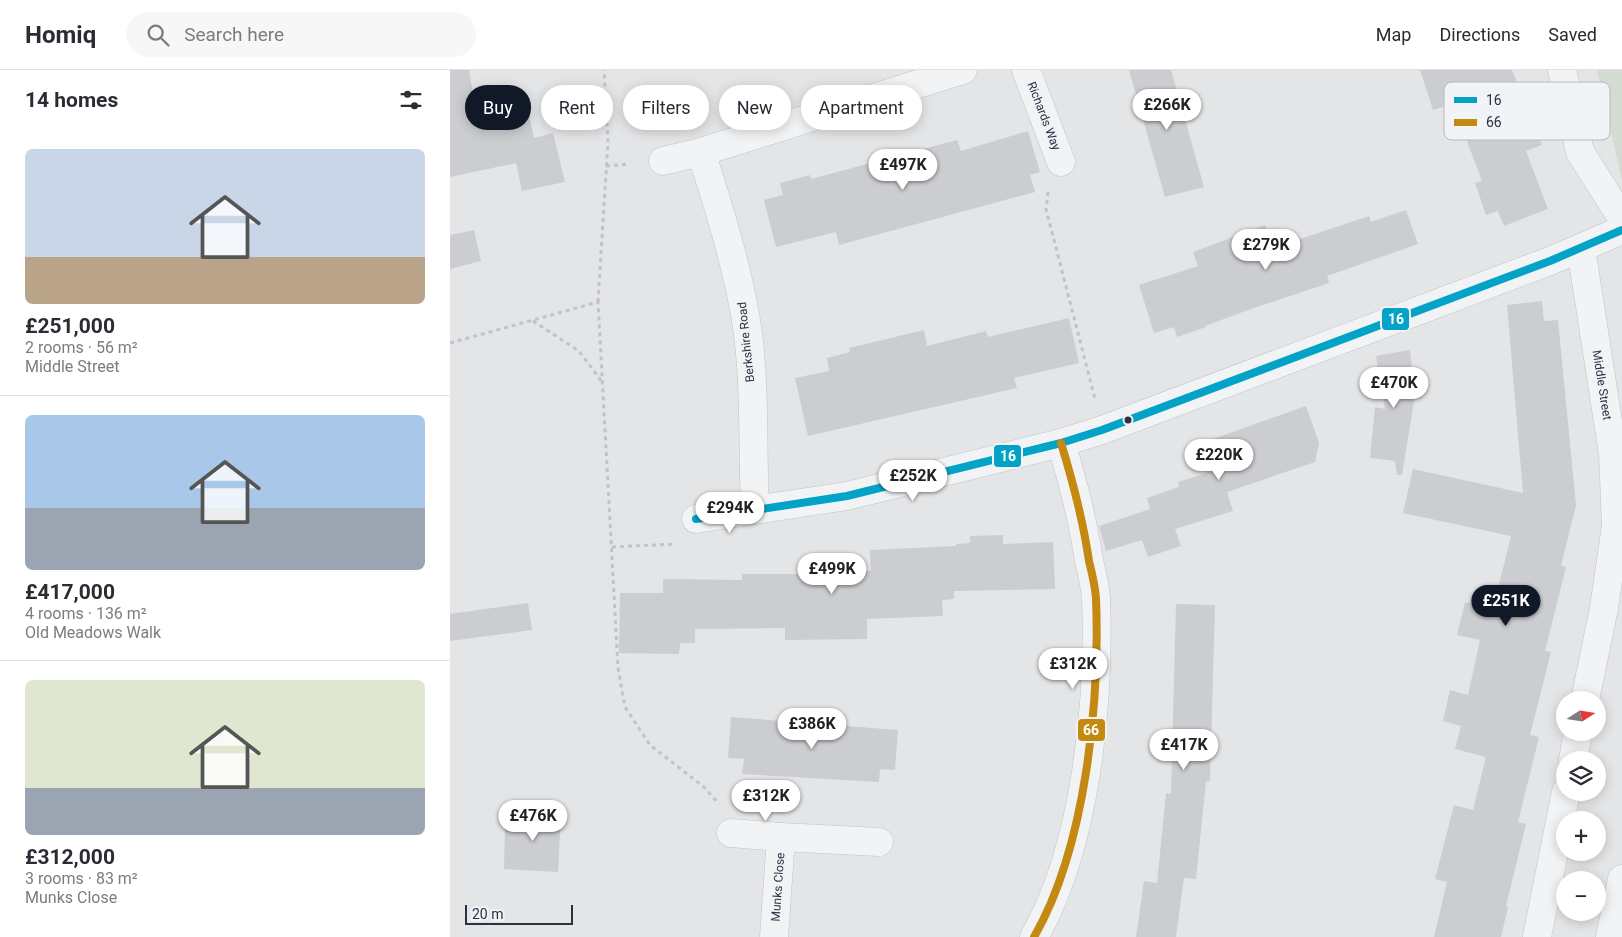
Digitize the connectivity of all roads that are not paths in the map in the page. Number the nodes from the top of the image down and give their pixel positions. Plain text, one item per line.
1 (963, 70) edge
2 (1026, 70) edge
3 (1577, 140) edge
4 (701, 152) junction
5 (663, 161) dead end
6 (1061, 162) road end
7 (1622, 218) edge
8 (1622, 230) edge
9 (1581, 248) junction
10 (1061, 443) junction
11 (755, 508) junction
12 (696, 519) dead end
13 (1587, 691) edge
14 (1564, 801) edge
15 (731, 833) road end
16 (781, 837) junction
17 (879, 842) dead end
18 (1622, 879) edge
19 (774, 937) edge
20 (1034, 937) edge
21 (1537, 937) edge
22 (1610, 937) edge

1 - 4 street
2 - 6 street, Richards Way
3 - 7 street
4 - 5 street
4 - 11 street, Berkshire Road
8 - 9 street
9 - 10 street
9 - 13 street, Middle Street
10 - 11 street
10 - 20 street
11 - 12 street
14 - 21 street
15 - 16 street, Munks Close
16 - 17 street, Munks Close
16 - 19 street, Munks Close
18 - 22 street

